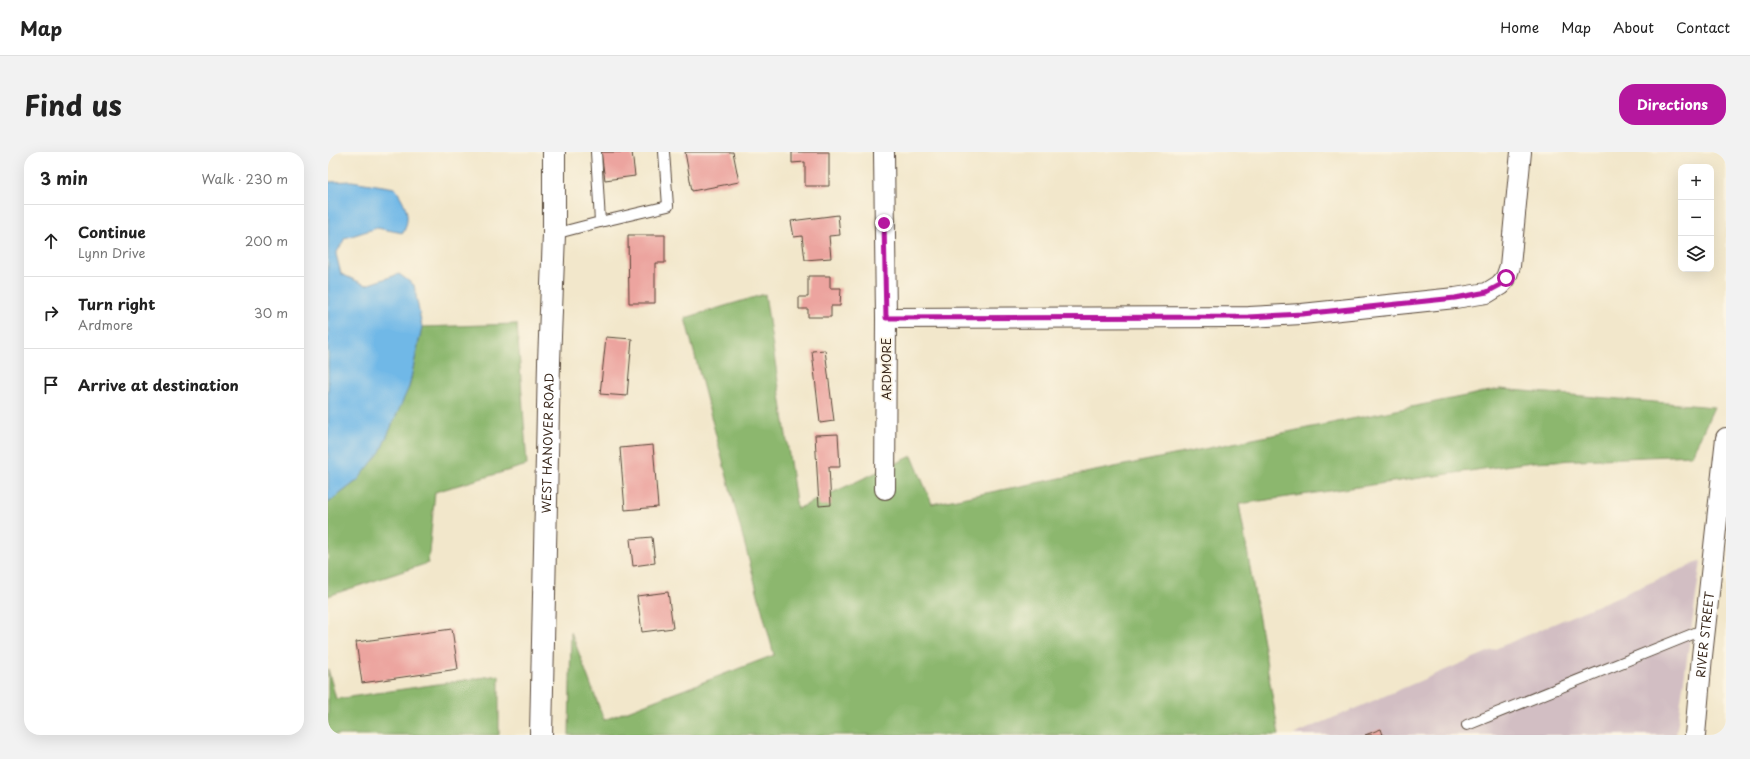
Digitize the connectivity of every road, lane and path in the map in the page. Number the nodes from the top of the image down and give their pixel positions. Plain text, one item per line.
1 (554, 152) edge
2 (596, 152) edge
3 (664, 152) edge
4 (884, 152) edge
5 (1521, 152) edge
6 (600, 222) junction
7 (554, 234) junction
8 (886, 318) junction
9 (1726, 438) edge
10 (885, 489) dead end
11 (1705, 628) junction
12 (1468, 725) dead end
13 (541, 735) edge
14 (1696, 735) edge

1 - 7 street, WEST HANOVER ROAD
2 - 6 lane
3 - 6 lane
4 - 8 street, ARDMORE
5 - 8 street
6 - 7 lane
7 - 13 street, WEST HANOVER ROAD
8 - 10 street, ARDMORE
9 - 11 street, RIVER STREET
11 - 12 lane
11 - 14 street, RIVER STREET

